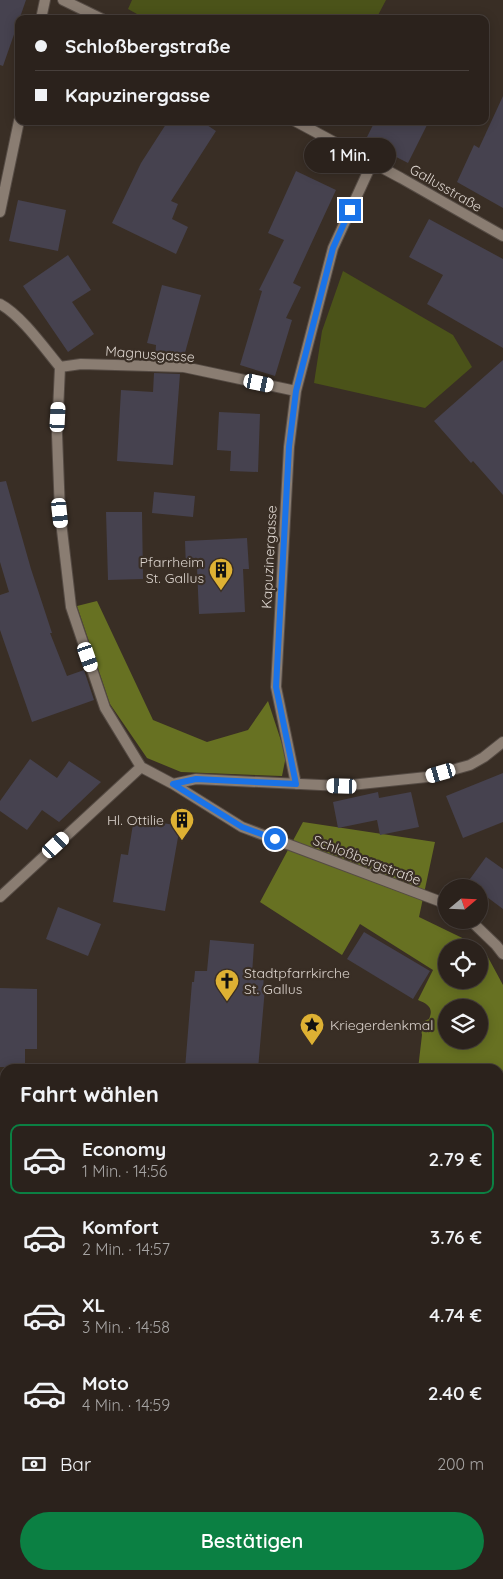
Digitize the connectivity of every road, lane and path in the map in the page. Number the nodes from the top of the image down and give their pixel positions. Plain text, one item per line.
1 (45, 0) edge
2 (63, 0) edge
3 (42, 15) edge
4 (94, 15) edge
5 (18, 125) edge
6 (302, 125) edge
7 (372, 163) junction
8 (0, 212) edge
9 (503, 236) edge
10 (0, 304) edge
11 (60, 367) junction
12 (296, 391) junction
13 (503, 742) edge
14 (141, 767) junction
15 (173, 784) junction
16 (296, 784) junction
17 (0, 897) edge
18 (438, 901) edge
19 (479, 929) edge
20 (503, 954) edge

1 - 3 street
2 - 4 street
5 - 8 street
6 - 7 street, Gallusstraße
7 - 9 street, Gallusstraße
7 - 12 street, Kapuzinergasse
10 - 11 street
11 - 12 street, Magnusgasse
11 - 14 street
12 - 16 street, Kapuzinergasse
13 - 16 street
14 - 15 street, Schloßbergstraße
14 - 17 street
15 - 16 street
15 - 18 street, Schloßbergstraße
19 - 20 street

